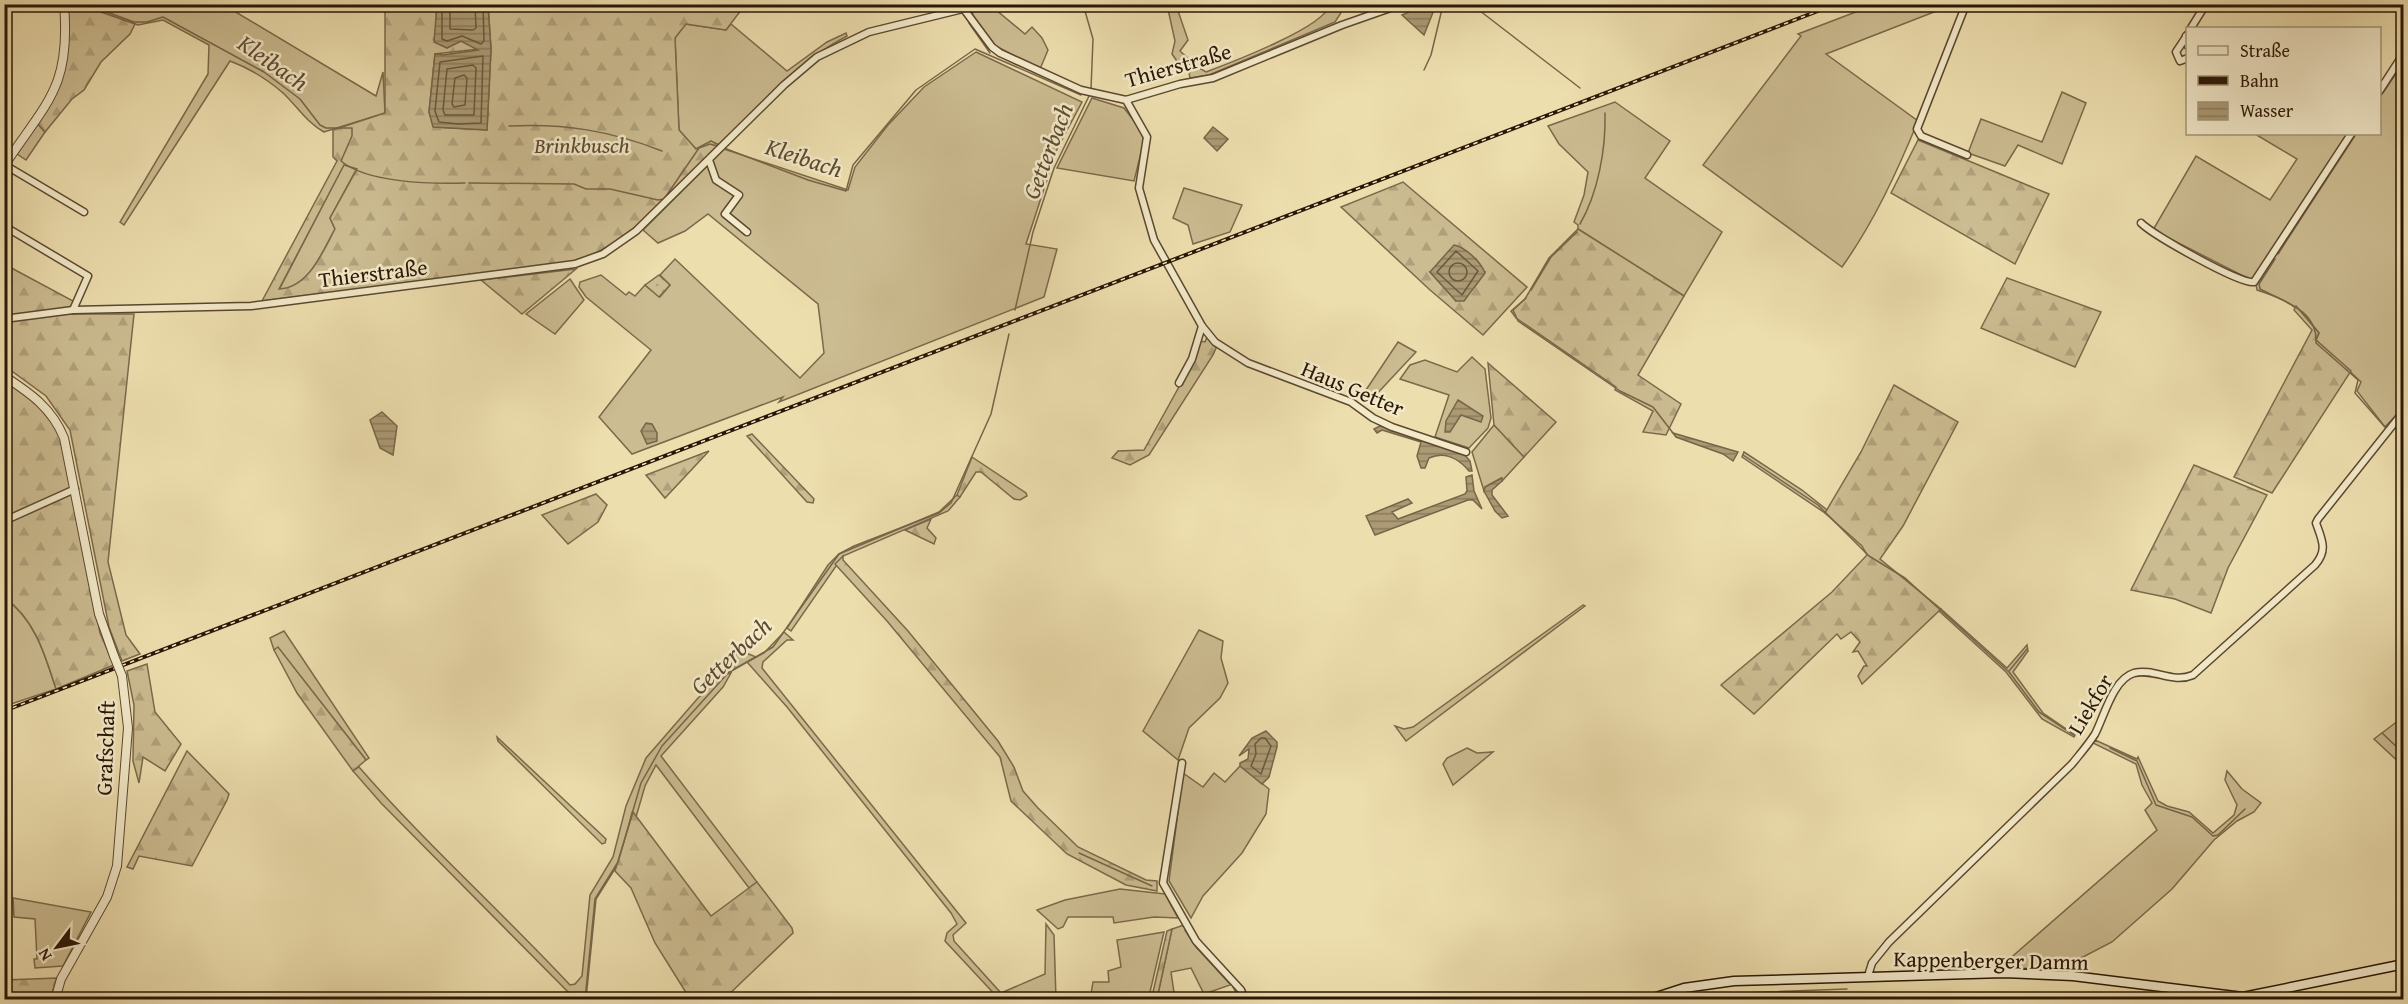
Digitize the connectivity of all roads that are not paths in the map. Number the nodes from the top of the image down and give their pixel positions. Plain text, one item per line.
1 (64, 4) edge
2 (1402, 4) edge
3 (1966, 4) edge
4 (2206, 4) edge
5 (961, 7) edge
6 (2192, 27) edge
7 (2186, 37) edge
8 (2403, 53) edge
9 (2186, 59) edge
10 (2381, 87) edge
11 (1126, 100) junction
12 (2350, 135) edge
13 (1967, 155) dead end
14 (709, 160) junction
15 (5, 166) edge
16 (84, 212) dead end
17 (2141, 223) dead end
18 (4, 225) edge
19 (747, 232) dead end
20 (73, 310) junction
21 (4, 319) edge
22 (1202, 326) junction
23 (4, 376) edge
24 (1179, 383) dead end
25 (2403, 411) edge
26 (1467, 452) dead end
27 (75, 489) junction
28 (4, 521) edge
29 (1182, 763) dead end
30 (2403, 964) edge
31 (1868, 976) junction
32 (55, 999) edge
33 (1245, 999) edge
34 (1647, 999) edge

1 - 15 street
2 - 11 street, Thierstraße
3 - 13 street
4 - 6 street
5 - 11 street, Thierstraße
5 - 14 street, Thierstraße
7 - 9 street
8 - 10 street
11 - 22 street, Haus Getter
12 - 17 street
14 - 19 street
14 - 20 street, Thierstraße
15 - 16 street
18 - 20 street
20 - 21 street, Thierstraße
22 - 24 street
22 - 26 street, Haus Getter
23 - 27 street, Grafschaft
25 - 31 street, Liekfor
27 - 28 street
27 - 32 street, Grafschaft, bridge
29 - 33 street
30 - 31 main road, Kappenberger Damm
31 - 34 main road, Kappenberger Damm

